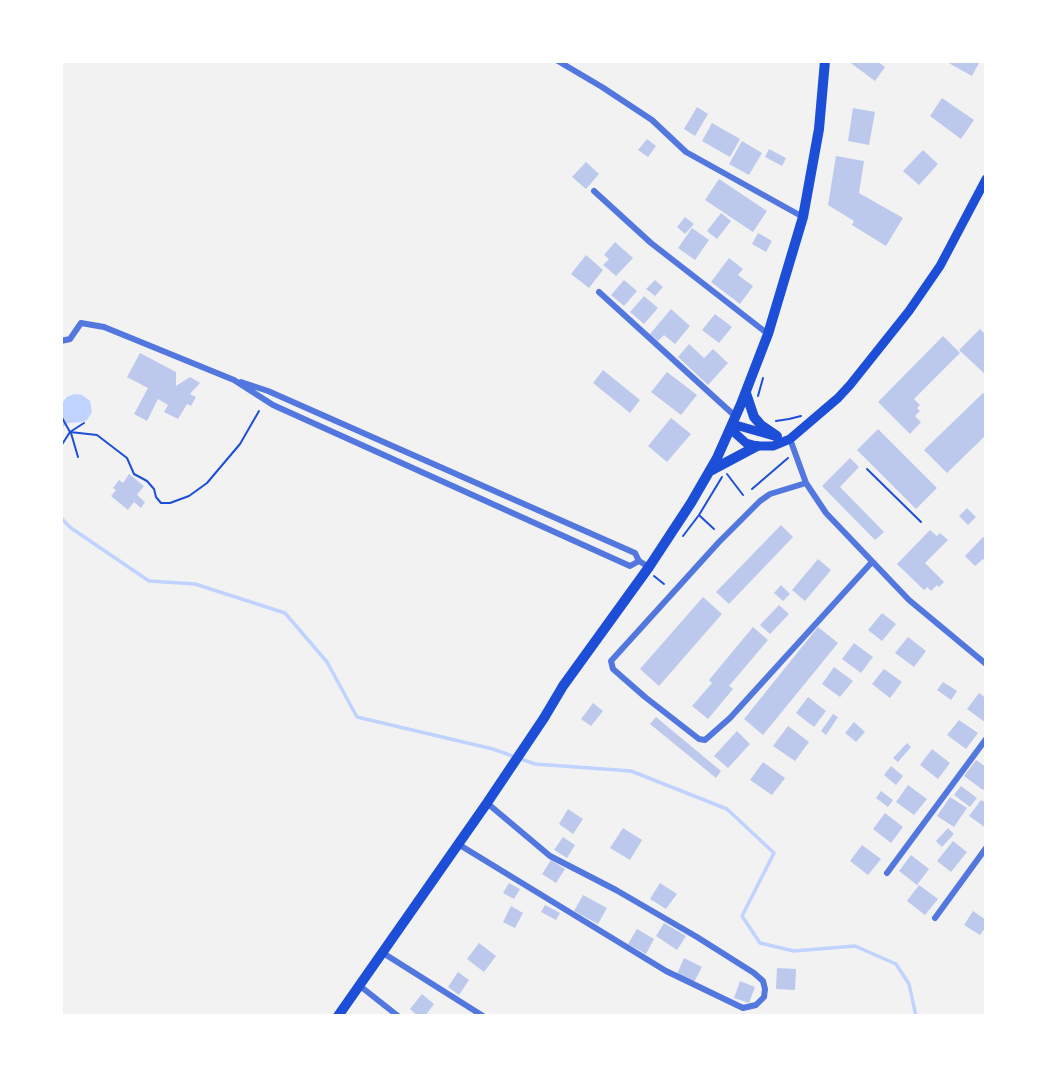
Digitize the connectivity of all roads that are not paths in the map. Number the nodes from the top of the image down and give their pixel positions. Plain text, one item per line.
1 (558, 61) edge
2 (825, 61) edge
3 (986, 178) edge
4 (594, 191) dead end
5 (803, 217) junction
6 (598, 292) dead end
7 (768, 334) junction
8 (61, 341) edge
9 (234, 380) junction
10 (746, 392) junction
11 (734, 421) junction
12 (777, 436) junction
13 (790, 439) junction
14 (757, 446) junction
15 (709, 471) junction
16 (806, 483) junction
17 (872, 562) junction
18 (647, 567) junction
19 (986, 664) edge
20 (986, 739) edge
21 (487, 803) junction
22 (458, 844) junction
23 (986, 848) edge
24 (887, 873) dead end
25 (935, 918) dead end
26 (383, 953) junction
27 (360, 986) junction
28 (338, 1016) edge
29 (398, 1016) edge
30 (483, 1016) edge

1 - 5 street
2 - 5 main road
3 - 13 main road
4 - 7 street
5 - 7 main road
6 - 11 street
7 - 10 main road
8 - 9 street
9 - 18 street
9 - 18 street
10 - 11 main road
10 - 12 main road
11 - 12 main road
11 - 14 main road
11 - 15 main road
12 - 13 main road
13 - 14 main road
13 - 16 street
14 - 15 main road
15 - 18 main road
16 - 17 street
16 - 17 street
17 - 19 street
18 - 21 main road
20 - 24 street
21 - 22 main road
21 - 22 street
22 - 26 main road
23 - 25 street
26 - 27 main road
26 - 30 street
27 - 28 main road
27 - 29 street

